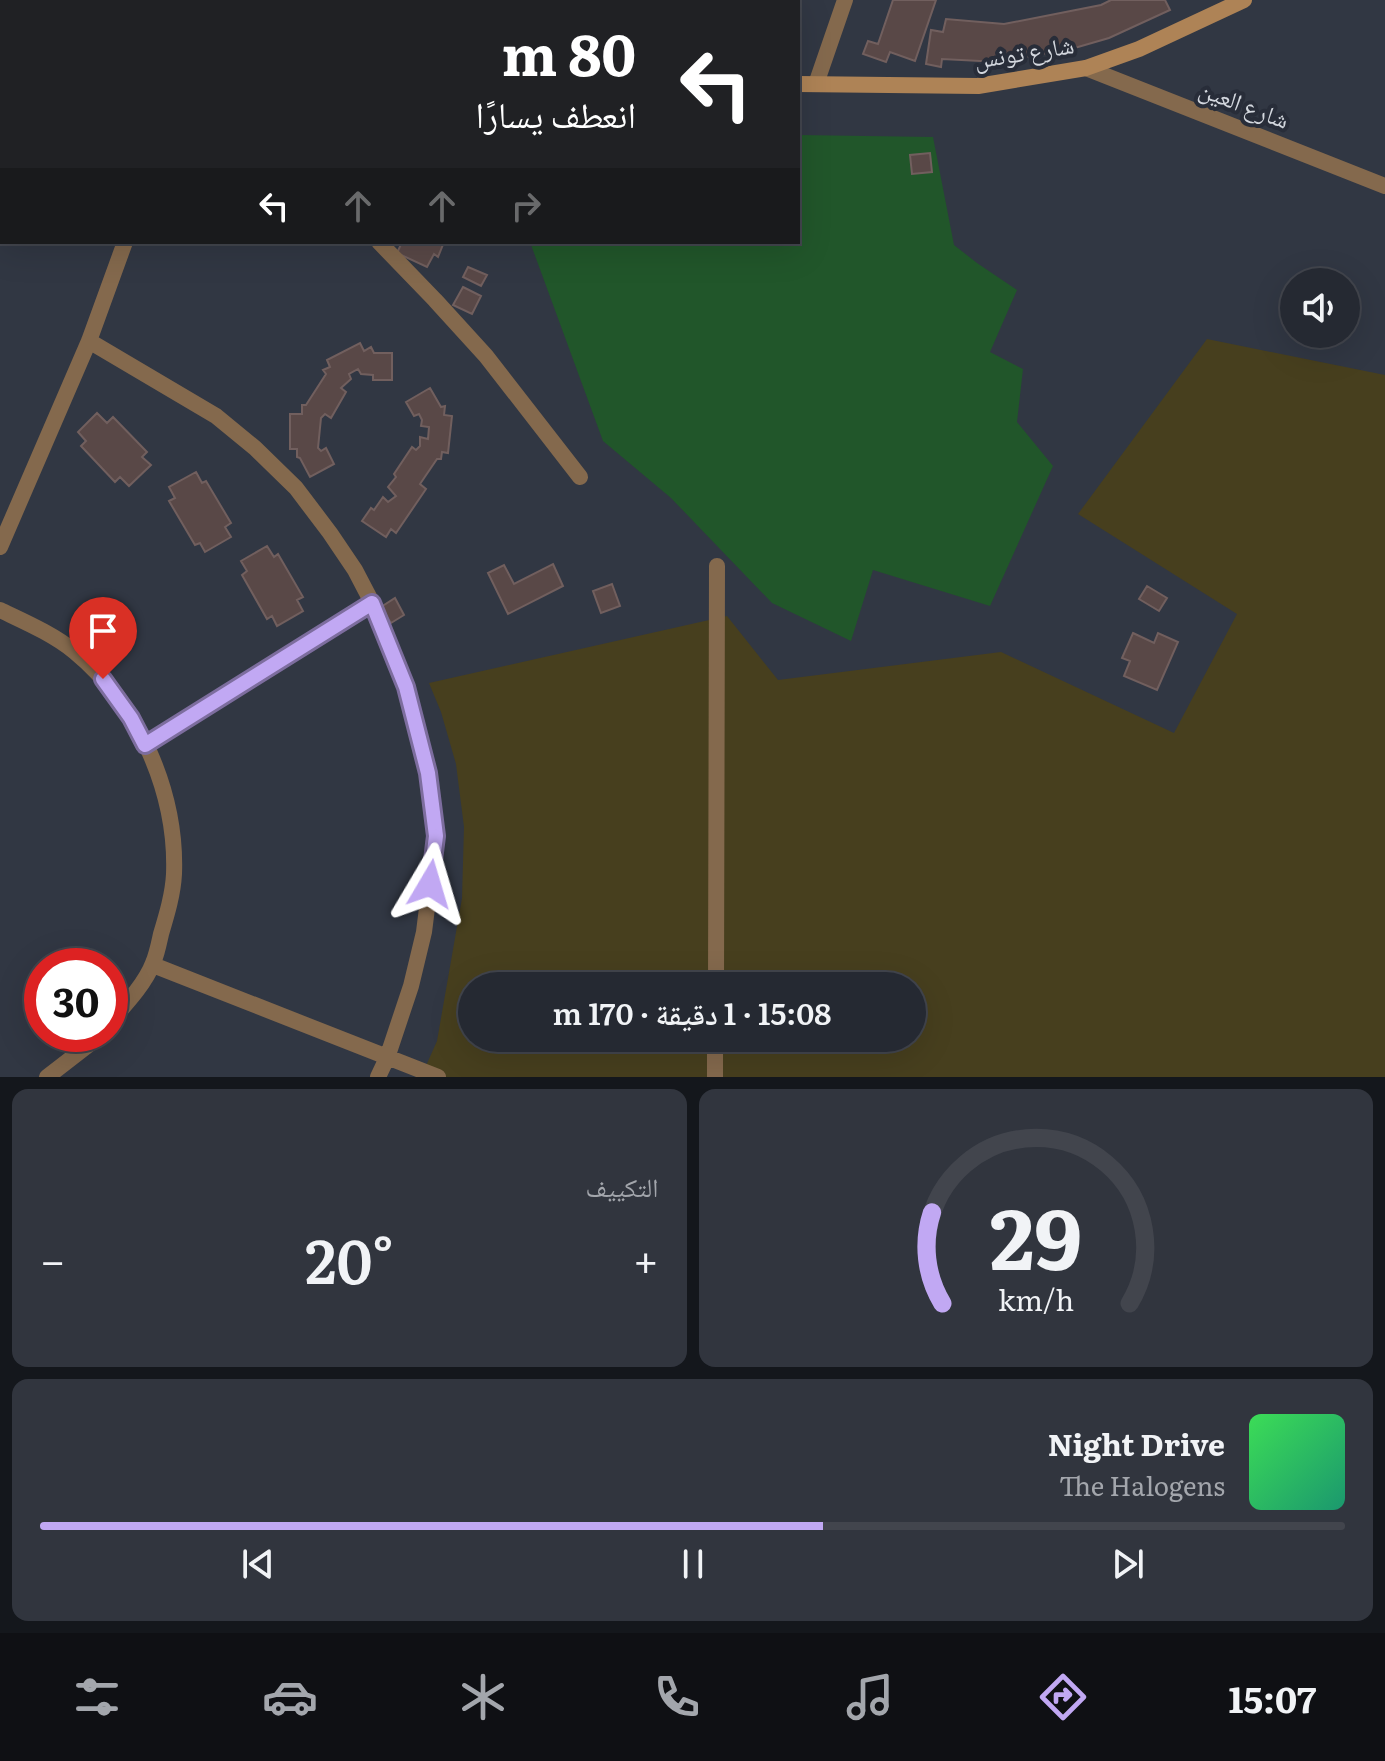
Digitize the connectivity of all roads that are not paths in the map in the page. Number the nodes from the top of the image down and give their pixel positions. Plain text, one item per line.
1 (845, 0) edge
2 (1244, 0) edge
3 (1086, 68) junction
4 (800, 84) edge
5 (816, 84) junction
6 (1385, 186) edge
7 (124, 244) edge
8 (381, 244) edge
9 (89, 341) junction
10 (580, 477) dead end
11 (0, 547) edge
12 (717, 566) dead end
13 (372, 603) junction
14 (0, 610) edge
15 (145, 745) junction
16 (153, 965) junction
17 (716, 972) edge
18 (128, 1001) edge
19 (79, 1052) edge
20 (716, 1052) edge
21 (387, 1058) junction
22 (717, 1076) edge
23 (47, 1077) edge
24 (378, 1077) edge
25 (438, 1077) edge

1 - 5 street
2 - 3 street, شارع تونس
3 - 5 street, شارع تونس
3 - 6 street, شارع العين
4 - 5 street, شارع تونس
7 - 9 street
8 - 10 street
9 - 11 street
9 - 13 street
12 - 17 street
13 - 15 street
13 - 21 street
14 - 15 street
15 - 16 street
16 - 18 street
16 - 21 street
19 - 23 street
20 - 22 street
21 - 24 street
21 - 25 street

